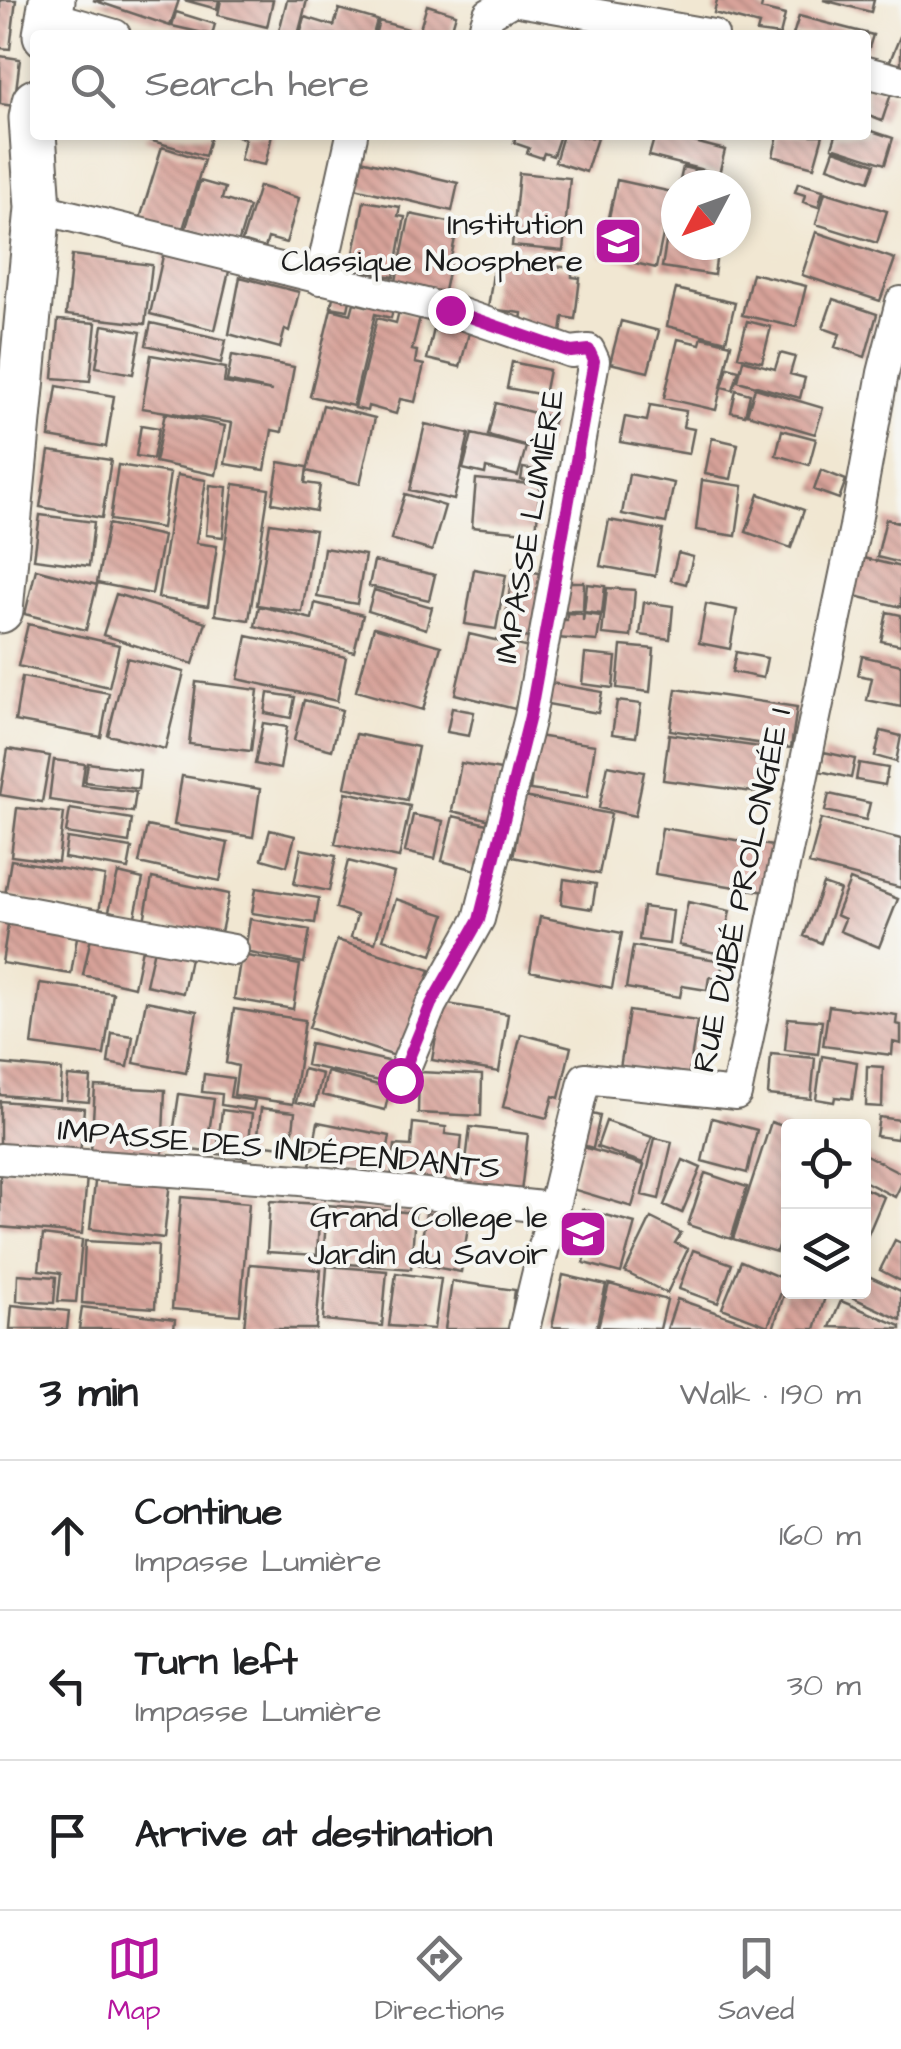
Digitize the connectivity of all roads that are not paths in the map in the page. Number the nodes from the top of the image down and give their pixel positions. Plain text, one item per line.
1 (49, 17) edge
2 (96, 30) edge
3 (484, 30) edge
4 (684, 30) edge
5 (871, 73) edge
6 (901, 81) edge
7 (22, 112) edge
8 (351, 140) edge
9 (38, 208) junction
10 (320, 279) junction
11 (901, 302) edge
12 (892, 376) edge
13 (0, 609) edge
14 (0, 908) edge
15 (233, 950) dead end
16 (400, 1080) dead end
17 (0, 1159) edge
18 (551, 1208) junction
19 (524, 1329) edge

1 - 2 street
3 - 4 street
5 - 6 street
7 - 9 street
8 - 10 street
9 - 10 street, IMPASSE LUMIÈRE
9 - 13 street
10 - 16 street, IMPASSE LUMIÈRE
11 - 12 street, RUE DUBÉ PROLONGÉE I
12 - 18 street, RUE DUBÉ PROLONGÉE I
14 - 15 street
17 - 18 street, IMPASSE DES INDÉPENDANTS
18 - 19 street, RUE DUBÉ PROLONGÉE I

